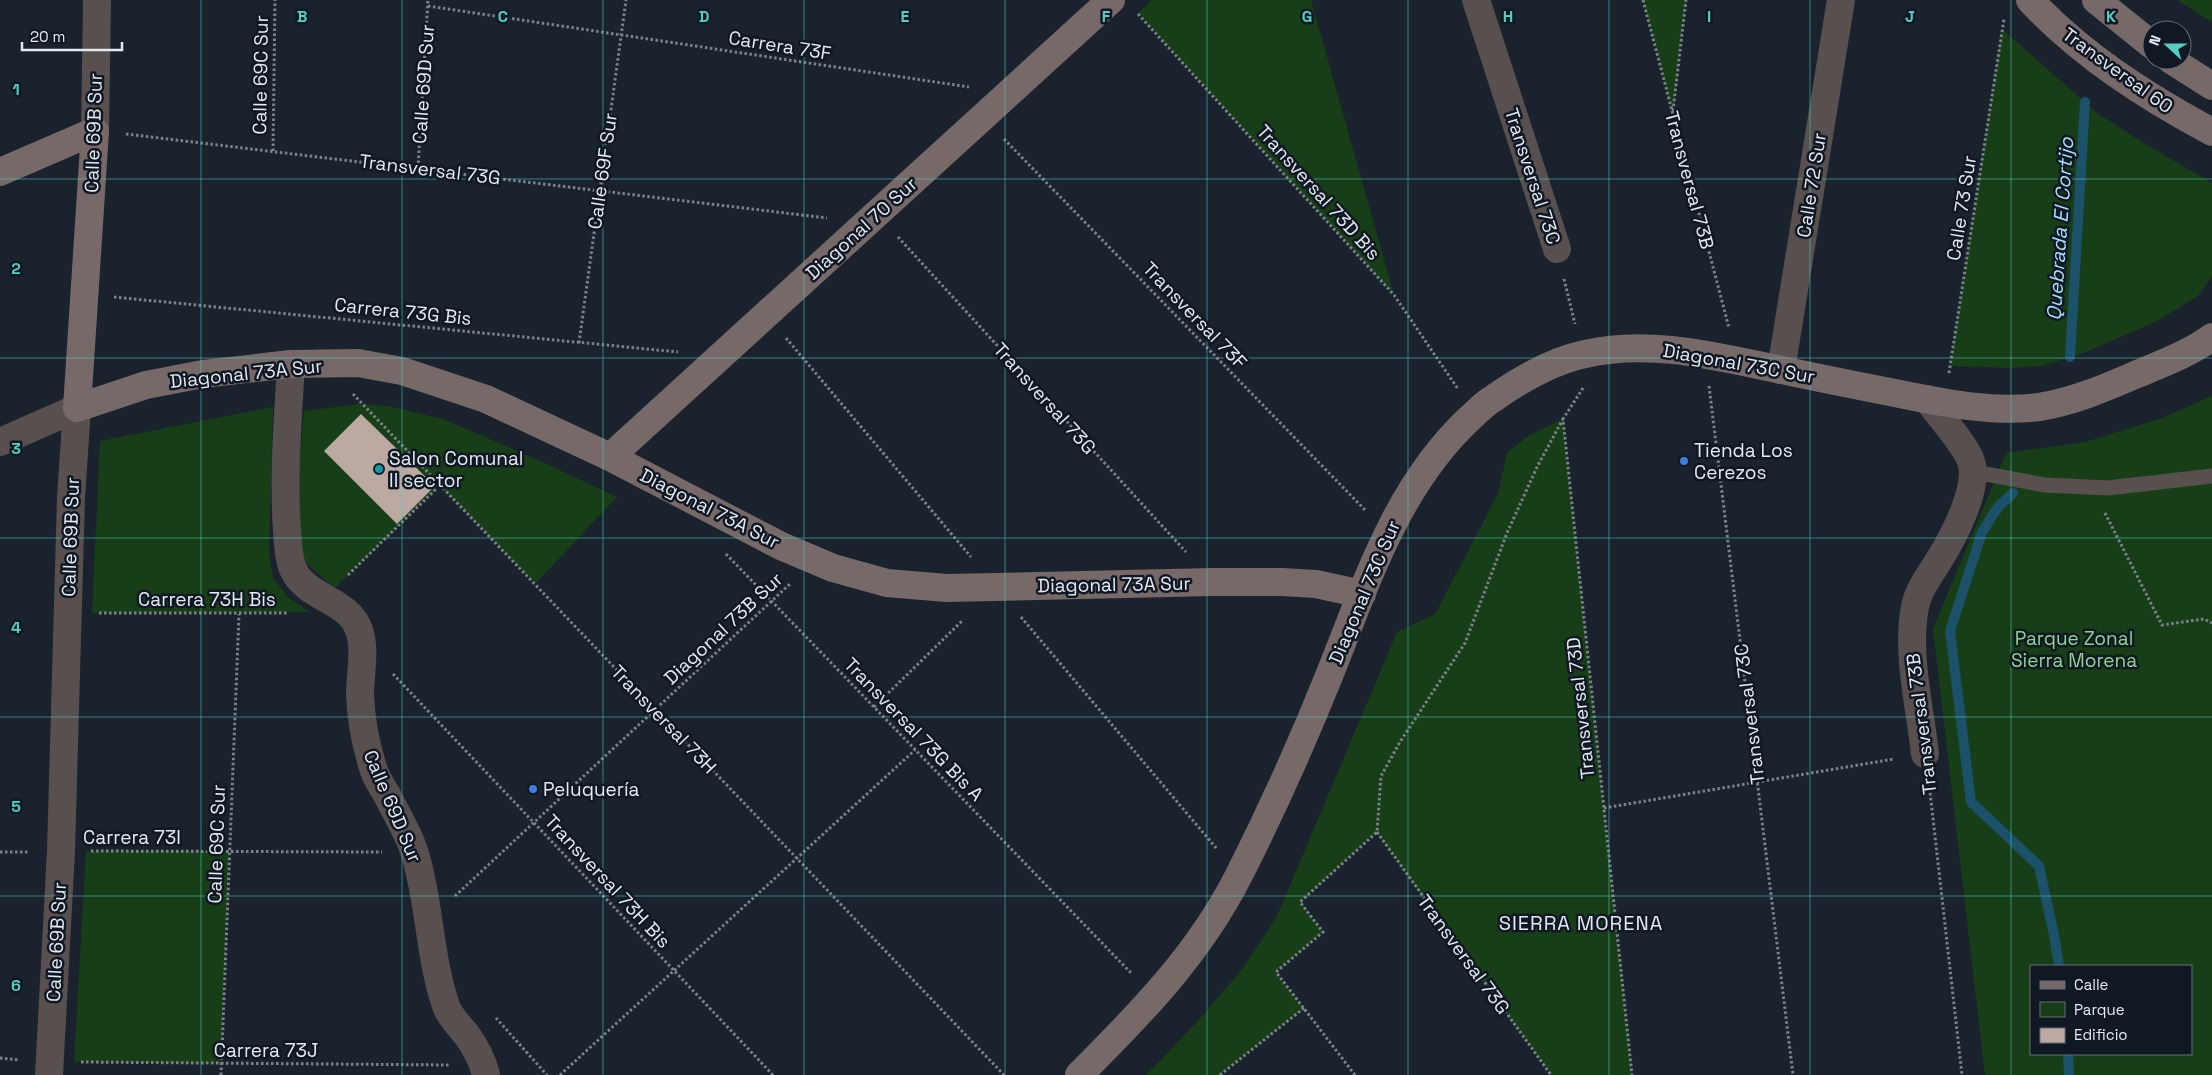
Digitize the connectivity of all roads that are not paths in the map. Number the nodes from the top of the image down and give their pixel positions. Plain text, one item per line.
1 (97, 0) edge
2 (1476, 0) edge
3 (1841, 0) edge
4 (2030, 0) edge
5 (2096, 0) edge
6 (1122, 3) edge
7 (2142, 37) edge
8 (2187, 70) edge
9 (2212, 86) edge
10 (95, 131) junction
11 (2212, 132) edge
12 (0, 172) edge
13 (1557, 249) road end
14 (2210, 339) edge
15 (291, 364) junction
16 (1780, 370) junction
17 (1936, 401) junction
18 (77, 408) junction
19 (0, 442) edge
20 (610, 457) junction
21 (1974, 472) junction
22 (2212, 476) edge
23 (1362, 594) junction
24 (1926, 754) road end
25 (49, 1068) edge
26 (484, 1070) edge
27 (1079, 1075) edge

1 - 10 street, Calle 69B Sur
2 - 13 street, Transversal 73C
3 - 16 street, Calle 72 Sur
4 - 11 street, Transversal 60
5 - 7 street
6 - 20 street, Diagonal 70 Sur
8 - 9 street, Transversal 60
10 - 12 street
10 - 18 street, Calle 69B Sur
14 - 17 street, Diagonal 73C Sur
15 - 18 street, Diagonal 73A Sur
15 - 20 street, Diagonal 73A Sur
15 - 26 street, Calle 69D Sur
16 - 17 street, Diagonal 73C Sur
16 - 23 street, Diagonal 73C Sur
17 - 21 street
18 - 19 street
18 - 25 street, Calle 69B Sur
20 - 23 street, Diagonal 73A Sur
21 - 22 lane
21 - 24 street, Transversal 73B
23 - 27 street, Diagonal 73C Sur

